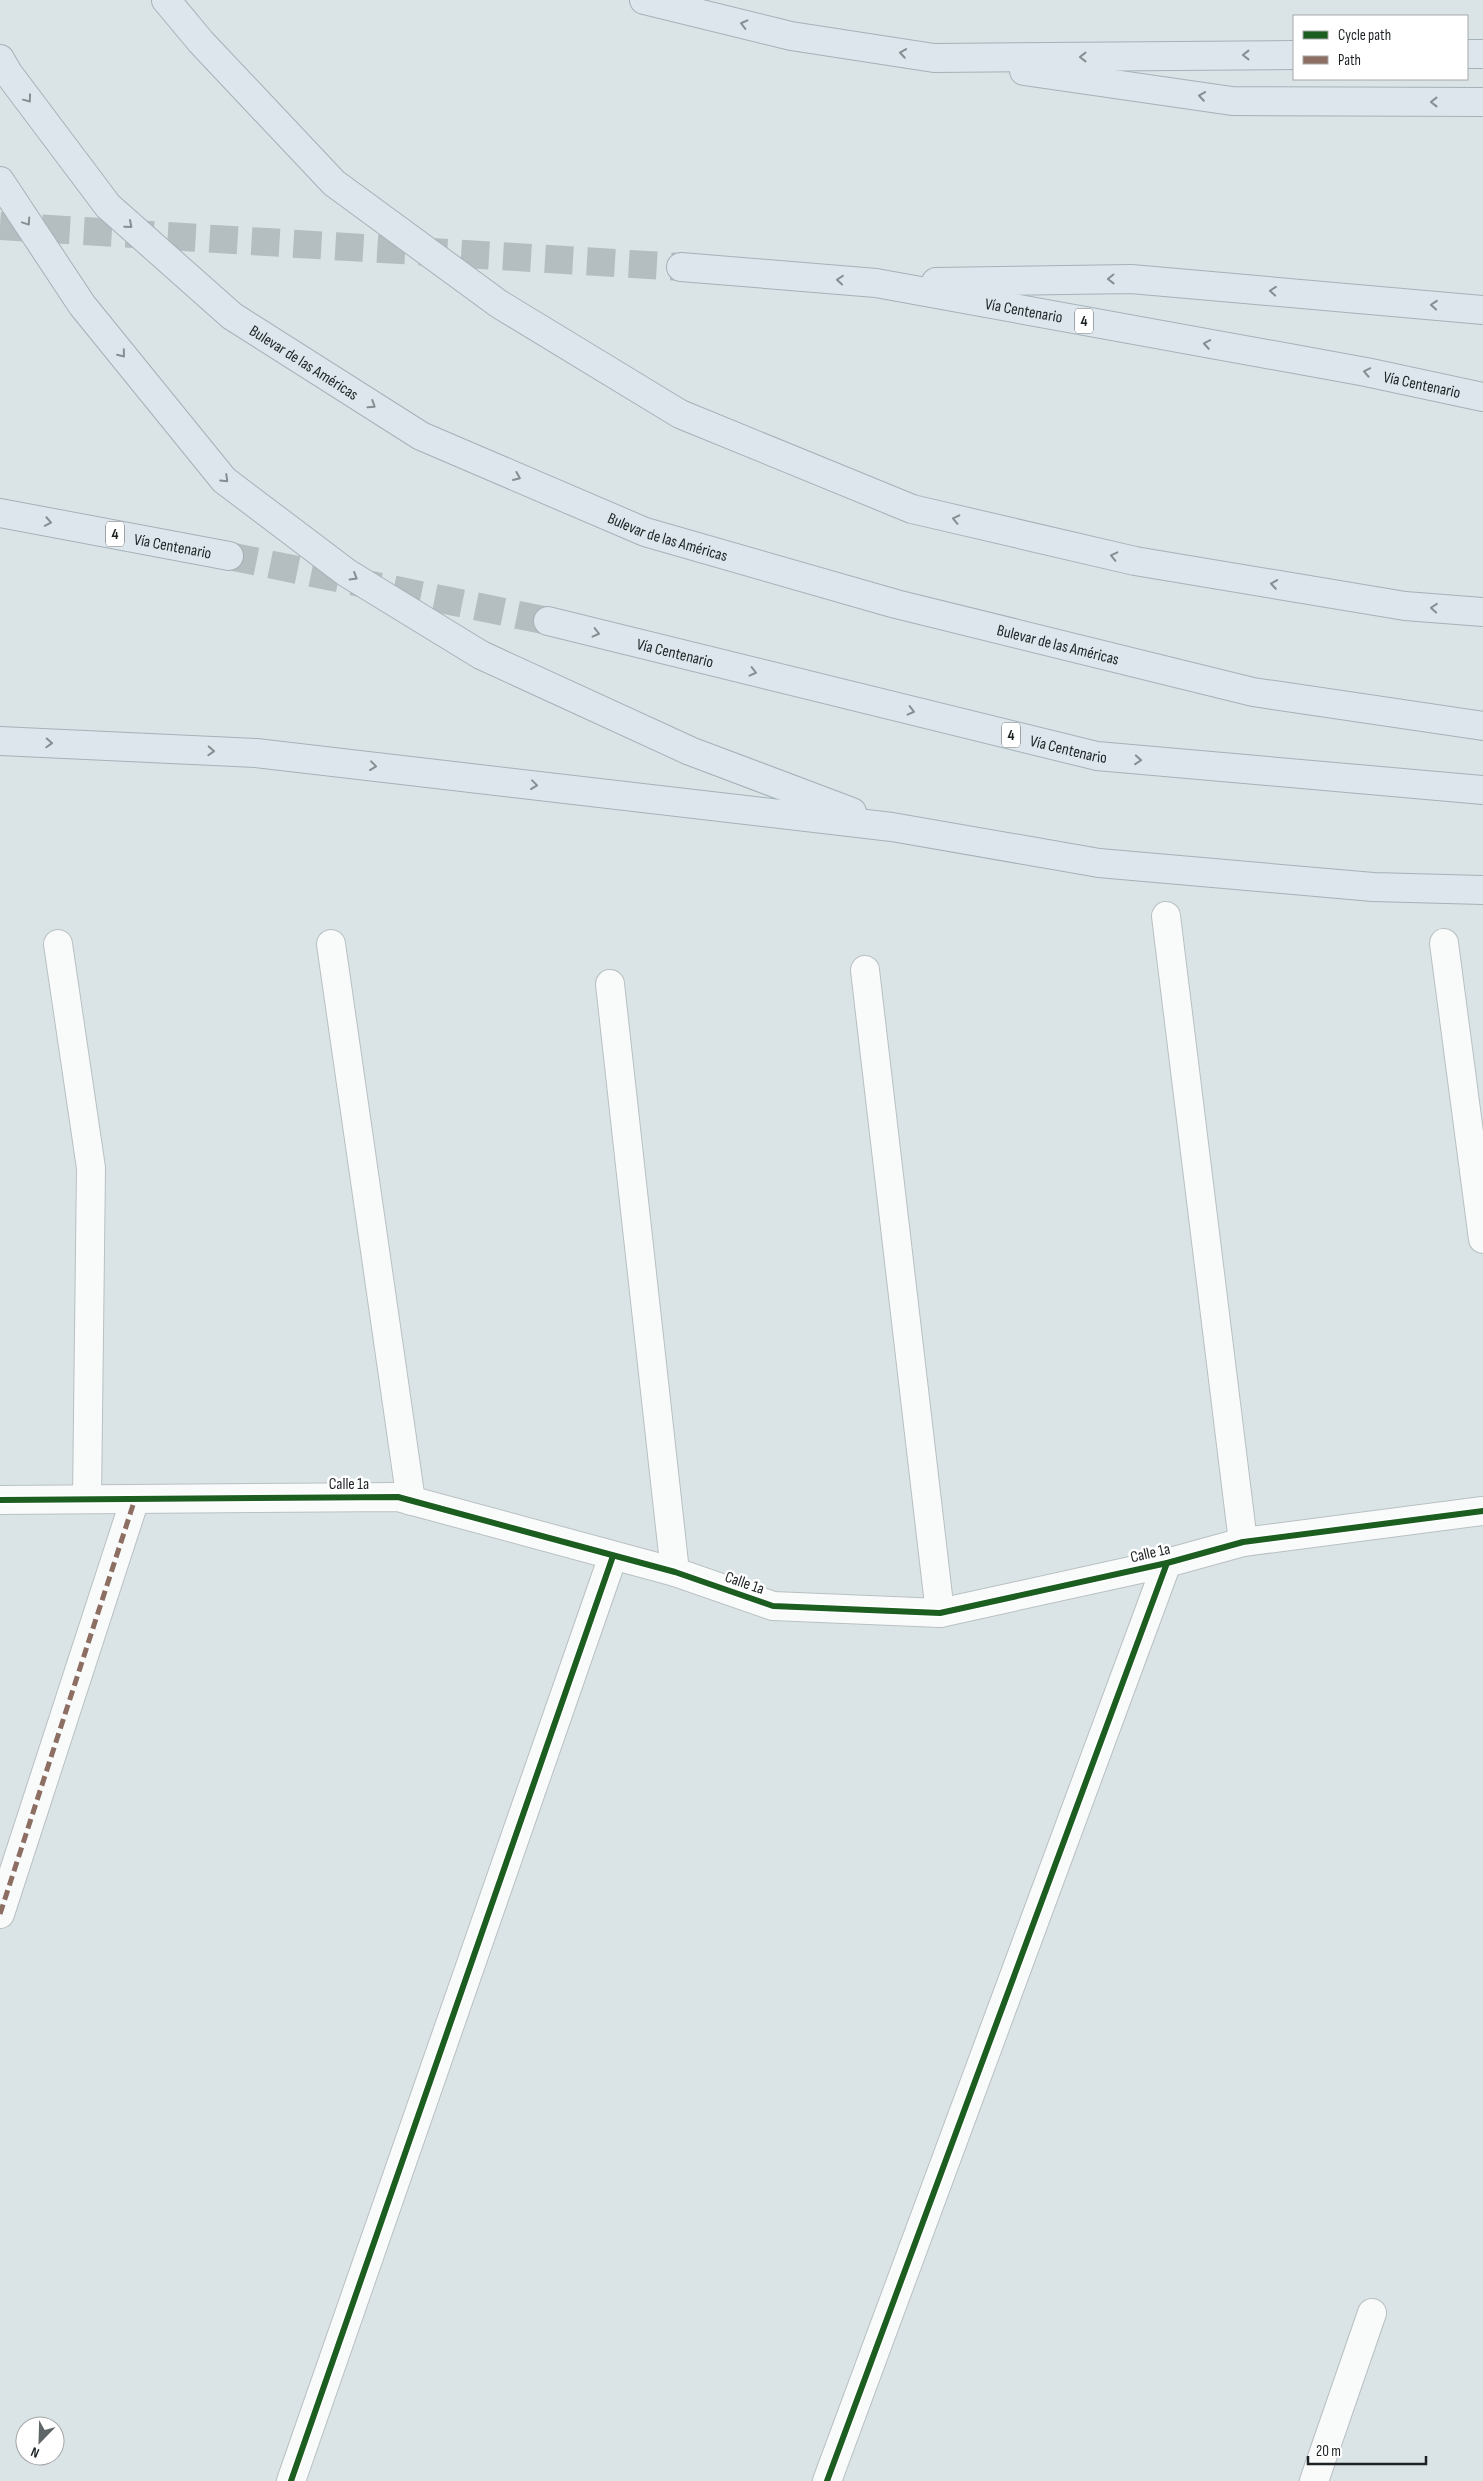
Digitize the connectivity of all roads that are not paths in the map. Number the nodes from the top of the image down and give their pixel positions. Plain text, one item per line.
1 (166, 0) edge
2 (644, 0) edge
3 (1468, 54) edge
4 (1483, 54) edge
5 (1293, 55) edge
6 (934, 58) junction
7 (0, 59) edge
8 (1483, 102) edge
9 (0, 181) edge
10 (681, 267) tunnel mouth
11 (876, 283) junction
12 (1483, 310) edge
13 (1483, 397) edge
14 (0, 513) edge
15 (229, 556) tunnel mouth
16 (1483, 612) edge
17 (548, 621) tunnel mouth
18 (1483, 726) edge
19 (0, 741) edge
20 (1483, 790) edge
21 (892, 827) junction
22 (1483, 890) edge
23 (1166, 916) dead end
24 (58, 944) dead end
25 (331, 944) dead end
26 (1444, 944) dead end
27 (865, 970) dead end
28 (610, 984) dead end
29 (1483, 1239) edge
30 (135, 1498) junction
31 (87, 1499) junction
32 (0, 1500) edge
33 (411, 1501) junction
34 (1483, 1511) edge
35 (1243, 1542) junction
36 (613, 1556) junction
37 (1167, 1563) junction
38 (674, 1572) junction
39 (940, 1613) junction
40 (0, 1914) edge
41 (1372, 2313) dead end
42 (291, 2481) edge
43 (827, 2481) edge
44 (1314, 2481) edge

16 -> 1 highway
6 -> 2 highway
3 - 4 highway
5 -> 6 highway
8 -> 6 highway
7 -> 18 highway, Bulevar de las Américas
9 -> 21 highway
11 -> 10 highway, Vía Centenario / 4
12 -> 11 highway
13 -> 11 highway, Vía Centenario / 4
14 -> 15 highway, Vía Centenario / 4
17 -> 20 highway, Vía Centenario / 4
19 -> 21 highway
21 - 22 highway
23 - 35 street
24 - 31 street
25 - 33 street
26 - 29 street
27 - 39 street
28 - 38 street
30 - 31 street, Calle 1a
30 - 33 street, Calle 1a
30 - 40 street
31 - 32 street, Calle 1a
33 - 36 street, Calle 1a
34 - 35 street, Calle 1a
35 - 37 street, Calle 1a
36 - 38 street, Calle 1a
36 - 42 street
37 - 39 street, Calle 1a
37 - 43 street
38 - 39 street, Calle 1a
41 - 44 street

